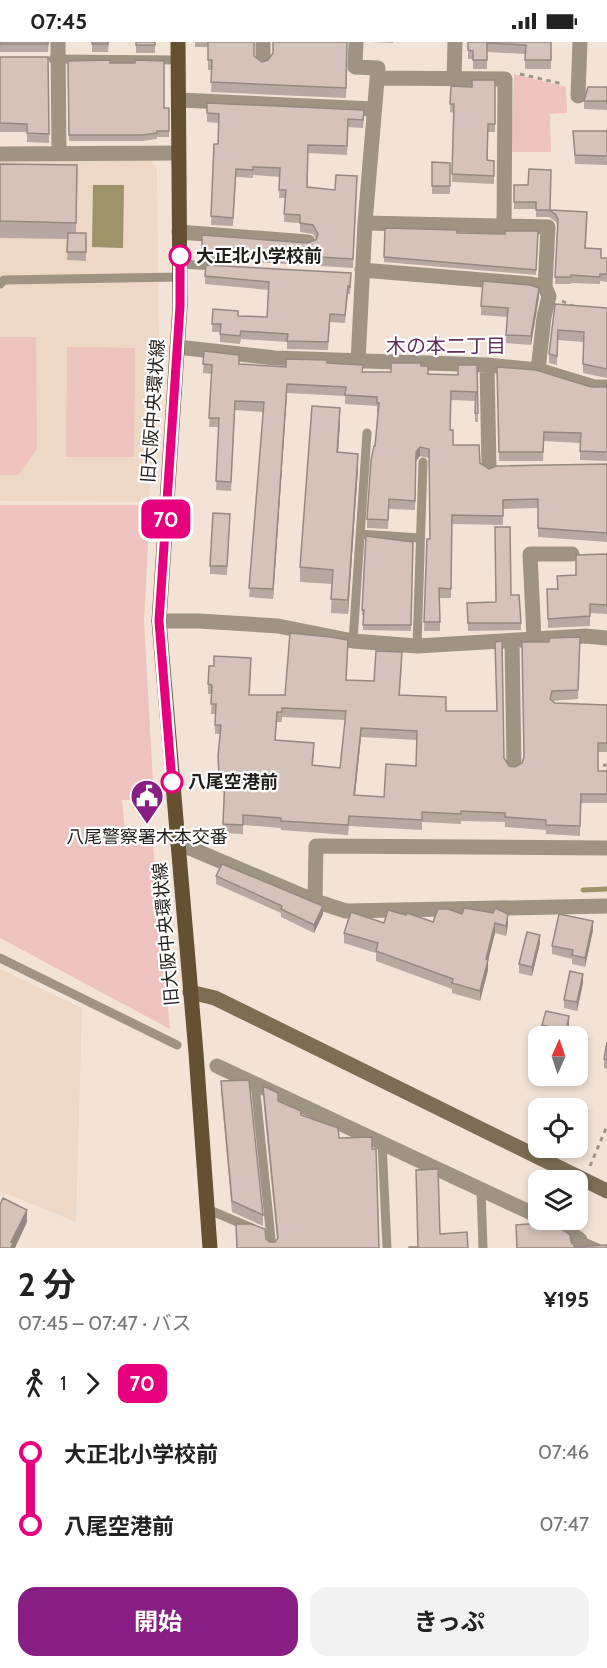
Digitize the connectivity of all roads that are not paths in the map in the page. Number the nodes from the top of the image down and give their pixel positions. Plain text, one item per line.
1 (58, 42) edge
2 (178, 42) edge
3 (263, 42) edge
4 (356, 42) edge
5 (455, 42) edge
6 (579, 42) edge
7 (52, 59) junction
8 (179, 60) junction
9 (263, 62) edge
10 (377, 78) junction
11 (454, 78) junction
12 (578, 92) road end
13 (179, 100) junction
14 (374, 109) junction
15 (58, 153) junction
16 (178, 153) junction
17 (0, 154) edge
18 (365, 223) junction
19 (504, 226) junction
20 (179, 232) junction
21 (308, 242) edge
22 (230, 267) edge
23 (180, 270) junction
24 (358, 273) junction
25 (1, 281) edge
26 (547, 291) junction
27 (177, 347) junction
28 (358, 362) junction
29 (488, 365) junction
30 (538, 370) junction
31 (607, 387) edge
32 (367, 433) dead end
33 (423, 462) dead end
34 (495, 468) edge
35 (360, 534) junction
36 (420, 538) junction
37 (572, 554) dead end
38 (159, 621) junction
39 (607, 638) edge
40 (534, 639) junction
41 (353, 641) junction
42 (512, 641) junction
43 (417, 646) junction
44 (514, 767) edge
45 (178, 843) junction
46 (607, 848) edge
47 (315, 901) junction
48 (607, 906) edge
49 (0, 958) edge
50 (190, 992) junction
51 (177, 1044) dead end
52 (217, 1066) dead end
53 (255, 1084) junction
54 (382, 1143) junction
55 (481, 1189) junction
56 (607, 1191) edge
57 (207, 1209) junction
58 (528, 1211) edge
59 (564, 1230) edge
60 (271, 1237) junction
61 (580, 1244) edge
62 (210, 1248) edge
63 (272, 1248) edge
64 (387, 1248) edge
65 (483, 1248) edge
66 (598, 1248) edge

1 - 7 street
2 - 8 main road, 旧大阪中央環状線
3 - 9 street
4 - 10 street
5 - 11 street
6 - 12 street
7 - 8 lane
7 - 15 street
8 - 13 main road, 旧大阪中央環状線
10 - 11 street
10 - 14 street
11 - 19 street
13 - 14 street
13 - 16 main road, 旧大阪中央環状線
14 - 18 street
15 - 16 street
15 - 17 street
16 - 20 main road, 旧大阪中央環状線
18 - 19 street
18 - 24 street
19 - 26 street
20 - 21 street
20 - 23 main road, 旧大阪中央環状線
22 - 23 lane
23 - 25 lane
23 - 27 main road, 旧大阪中央環状線
24 - 26 street
24 - 28 street
26 - 30 street
27 - 28 street
27 - 38 main road, 旧大阪中央環状線
28 - 29 street
29 - 30 street
29 - 34 street
30 - 31 street
32 - 35 lane
33 - 36 lane
35 - 36 lane
35 - 41 lane
36 - 43 lane
37 - 40 street
38 - 41 street
38 - 45 main road, 旧大阪中央環状線
39 - 40 street
40 - 42 street
41 - 43 street
42 - 43 street
42 - 44 street
45 - 47 street
45 - 50 main road, 旧大阪中央環状線
46 - 47 street
47 - 48 street
49 - 51 lane
50 - 56 street
50 - 57 main road, 旧大阪中央環状線
52 - 53 street
53 - 54 street
53 - 60 lane
54 - 55 street
54 - 64 lane
55 - 58 street
55 - 65 lane
57 - 60 lane
57 - 62 main road, 旧大阪中央環状線
59 - 61 street
60 - 63 lane
61 - 66 lane

